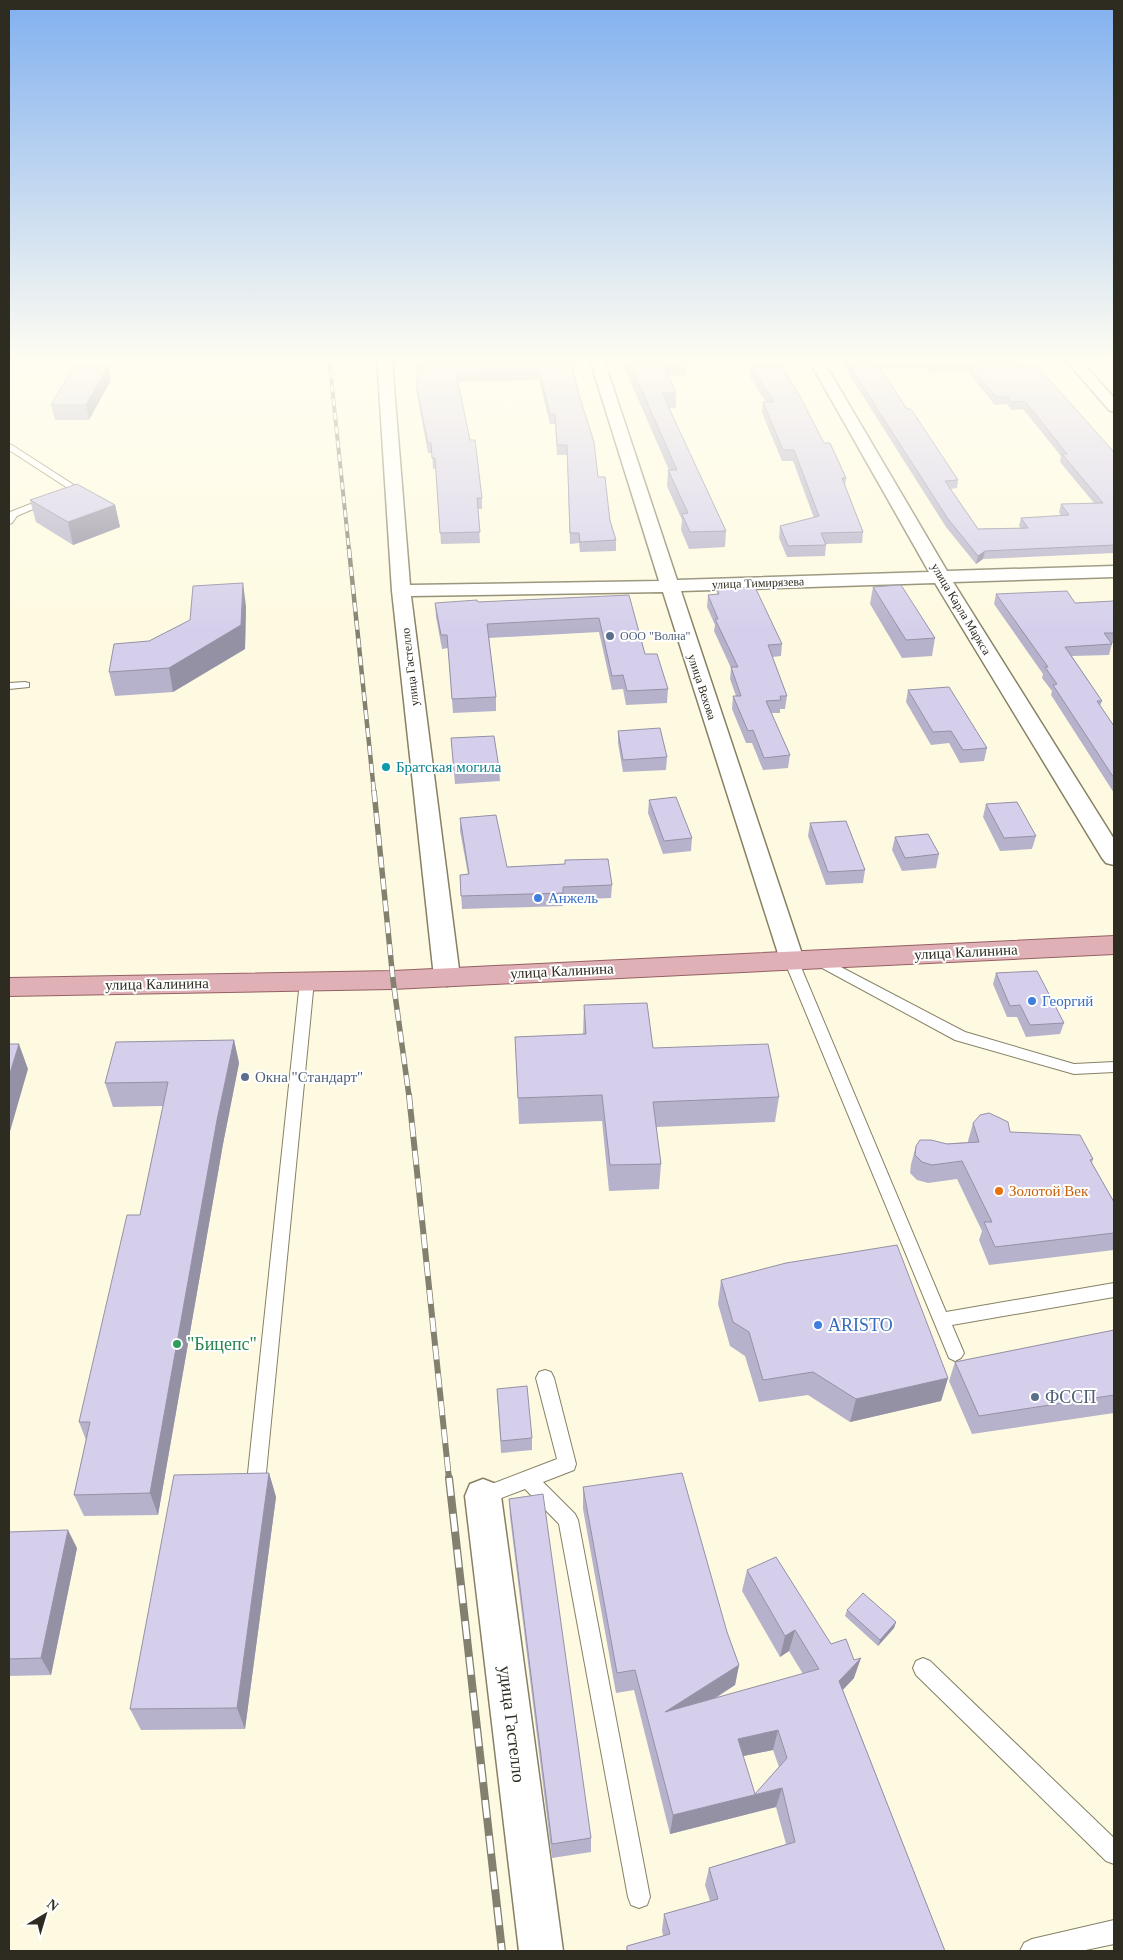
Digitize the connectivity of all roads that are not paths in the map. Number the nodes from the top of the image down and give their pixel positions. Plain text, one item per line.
1 (11, 448) edge
2 (391, 448) edge
3 (625, 448) edge
4 (867, 448) edge
5 (9, 520) edge
6 (1114, 571) edge
7 (941, 577) junction
8 (668, 586) junction
9 (401, 591) junction
10 (25, 685) dead end
11 (9, 686) edge
12 (1114, 858) edge
13 (1114, 945) edge
14 (803, 959) junction
15 (447, 977) junction
16 (307, 981) junction
17 (9, 987) edge
18 (1114, 1067) edge
19 (1114, 1290) edge
20 (941, 1320) junction
21 (954, 1353) dead end
22 (545, 1378) dead end
23 (257, 1472) edge
24 (528, 1479) junction
25 (482, 1496) joint
26 (923, 1668) dead end
27 (1114, 1853) edge
28 (639, 1897) dead end
29 (1114, 1932) edge
30 (541, 1951) edge
31 (1032, 1951) edge

1 - 5 lane
2 - 9 street, улица Гастелло
3 - 8 street, улица Вехова
4 - 7 street, улица Карла Маркса
6 - 7 street, улица Тимирязева
7 - 8 street, улица Тимирязева
7 - 12 street, улица Карла Маркса
8 - 9 street, улица Тимирязева
8 - 14 street, улица Вехова
9 - 15 street, улица Гастелло
10 - 11 lane
13 - 14 main road, улица Калинина
14 - 15 main road, улица Калинина
14 - 18 lane
14 - 20 lane
15 - 16 main road, улица Калинина
16 - 17 main road, улица Калинина
16 - 23 lane
19 - 20 lane
20 - 21 lane
22 - 24 lane
24 - 25 lane
24 - 28 lane
25 - 30 street, удица Гастелло
26 - 27 lane
29 - 31 lane

